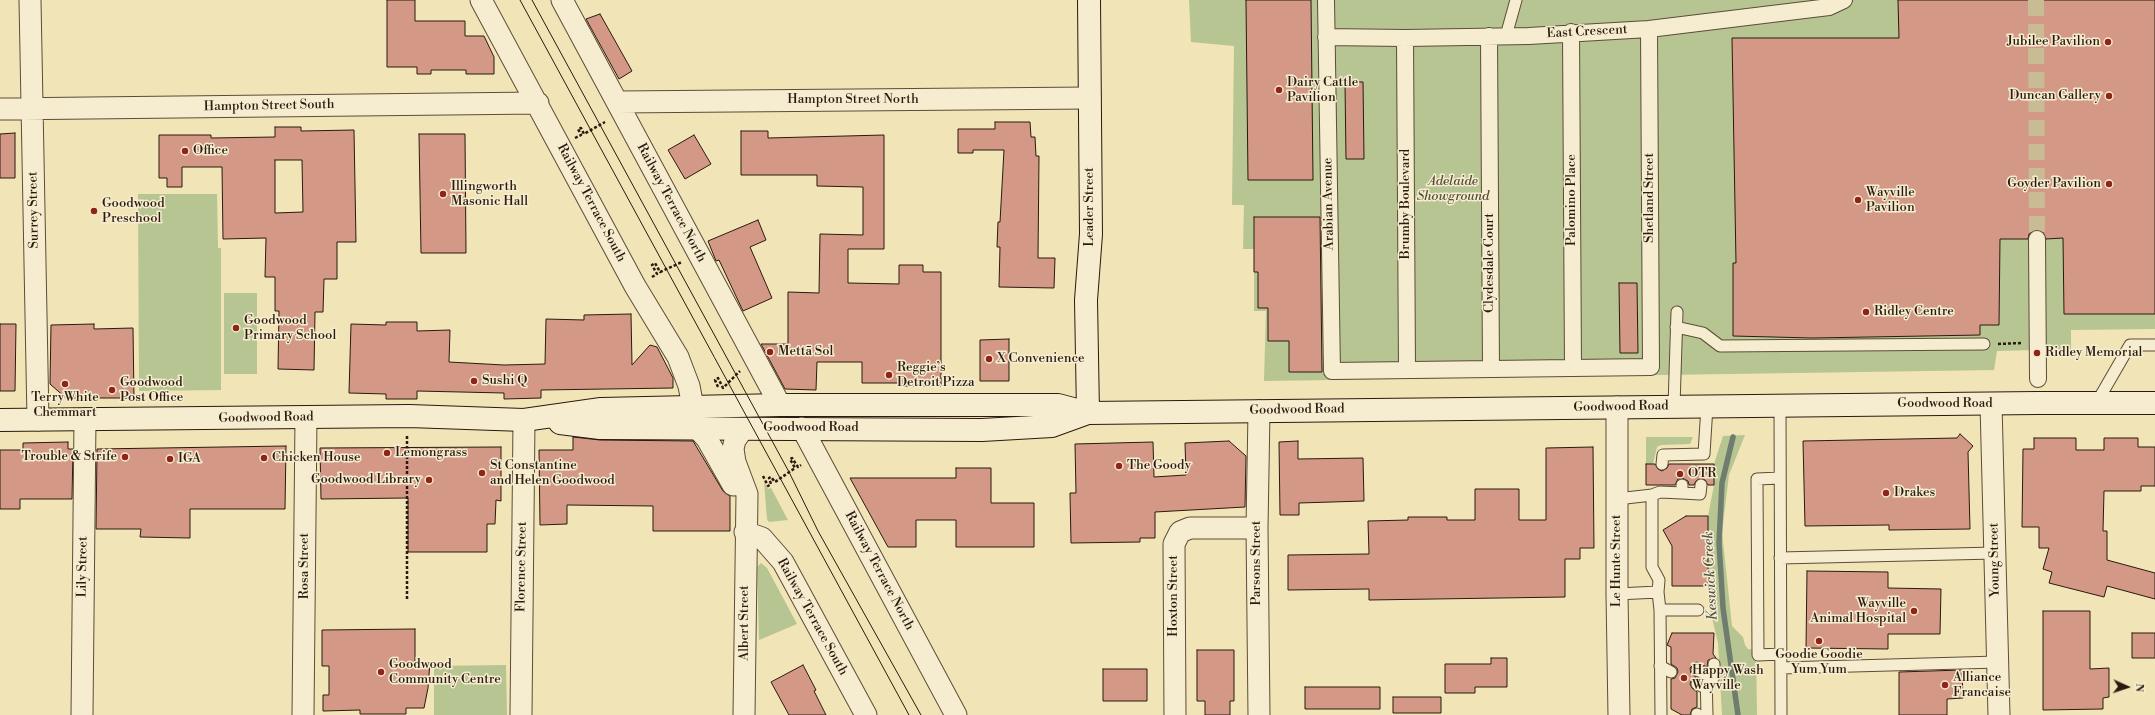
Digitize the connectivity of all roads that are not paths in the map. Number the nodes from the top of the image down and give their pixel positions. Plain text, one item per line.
1 (30, 0) edge
2 (481, 0) edge
3 (562, 0) edge
4 (1089, 0) edge
5 (1326, 0) edge
6 (1516, 0) edge
7 (1844, 0) edge
8 (1649, 29) junction
9 (1571, 32) junction
10 (1489, 36) junction
11 (1506, 36) junction
12 (1326, 37) junction
13 (1405, 38) junction
14 (1090, 98) junction
15 (538, 103) junction
16 (620, 107) junction
17 (0, 109) edge
18 (32, 109) junction
19 (2037, 239) tunnel mouth
20 (1677, 312) dead end
21 (1676, 327) junction
22 (1984, 344) road end
23 (2155, 345) edge
24 (756, 362) junction
25 (1573, 368) junction
26 (1491, 369) junction
27 (1407, 370) junction
28 (2038, 379) dead end
29 (2097, 402) junction
30 (2155, 403) edge
31 (1991, 404) junction
32 (780, 405) junction
33 (1774, 405) junction
34 (1674, 406) junction
35 (1707, 406) junction
36 (693, 407) junction
37 (737, 407) junction
38 (1617, 407) junction
39 (1260, 411) junction
40 (1088, 413) junction
41 (306, 417) junction
42 (85, 419) junction
43 (0, 420) edge
44 (38, 420) junction
45 (528, 420) junction
46 (802, 428) junction
47 (698, 429) junction
48 (743, 429) junction
49 (1662, 464) dead end
50 (1780, 478) junction
51 (1701, 485) dead end
52 (1658, 491) junction
53 (1617, 499) junction
54 (1257, 528) junction
55 (745, 532) junction
56 (1995, 553) junction
57 (1780, 558) junction
58 (1658, 592) junction
59 (1617, 594) junction
60 (1660, 610) junction
61 (1698, 610) dead end
62 (1659, 632) junction
63 (1669, 638) dead end
64 (1660, 652) junction
65 (1781, 654) junction
66 (1671, 658) dead end
67 (1998, 662) junction
68 (1714, 664) dead end
69 (1660, 666) junction
70 (1781, 668) junction
71 (1697, 670) dead end
72 (1671, 672) dead end
73 (1660, 681) junction
74 (1671, 686) dead end
75 (1702, 686) junction
76 (82, 715) edge
77 (304, 715) edge
78 (521, 715) edge
79 (744, 715) edge
80 (866, 715) edge
81 (956, 715) edge
82 (1175, 715) edge
83 (1259, 715) edge
84 (1619, 715) edge
85 (1661, 715) edge
86 (1701, 715) edge
87 (1781, 715) edge
88 (1999, 715) edge

1 - 18 street, Surrey Street
2 - 15 street, Railway Terrace South
3 - 16 street, Railway Terrace North
4 - 14 main road, Leader Street
5 - 12 street, Arabian Avenue
6 - 11 lane
7 - 8 street, East Crescent
8 - 9 street, East Crescent
8 - 25 street, Shetland Street
9 - 11 street, East Crescent
9 - 25 street, Palomino Place
10 - 11 street, East Crescent
10 - 13 street, East Crescent
10 - 26 street, Clydesdale Court
12 - 13 street, East Crescent
12 - 27 street, Arabian Avenue
13 - 27 street, Brumby Boulevard
14 - 16 street, Hampton Street North
14 - 40 main road, Leader Street
15 - 18 street, Hampton Street South
15 - 36 street, Railway Terrace South
16 - 24 street, Railway Terrace North
17 - 18 street, Hampton Street South
18 - 44 street, Surrey Street
19 - 28 street
20 - 21 lane
21 - 22 lane
21 - 34 lane
23 - 29 lane
24 - 32 street, Railway Terrace North
24 - 37 street
25 - 26 street
26 - 27 street
29 - 30 main road, Goodwood Road
29 - 31 main road, Goodwood Road
31 - 33 main road, Goodwood Road
31 - 56 street, Young Street
32 - 37 main road, Goodwood Road
32 - 40 main road, Goodwood Road
33 - 35 main road, Goodwood Road
33 - 50 lane
34 - 35 main road, Goodwood Road
34 - 38 main road, Goodwood Road
35 - 49 lane
36 - 37 main road, Goodwood Road
36 - 45 main road, Goodwood Road
38 - 39 main road, Goodwood Road
38 - 53 street, Le Hunte Street
39 - 40 main road, Goodwood Road
39 - 54 street, Parsons Street
40 - 46 main road, Goodwood Road
41 - 42 main road, Goodwood Road
41 - 45 main road, Goodwood Road
41 - 77 street, Rosa Street
42 - 44 main road, Goodwood Road
42 - 76 street, Lily Street
43 - 44 main road, Goodwood Road
45 - 47 main road, Goodwood Road
45 - 78 street, Florence Street
46 - 48 main road, Goodwood Road
46 - 81 street, Railway Terrace North
47 - 48 main road, Goodwood Road
47 - 55 street, Albert Street
48 - 55 street, Albert Street
50 - 57 lane
50 - 65 lane
51 - 52 lane
52 - 53 lane
52 - 58 lane
53 - 59 street, Le Hunte Street
54 - 82 street, Hoxton Street
54 - 83 street, Parsons Street
55 - 79 street, Albert Street
55 - 80 street, Railway Terrace South
56 - 57 lane
56 - 67 street, Young Street
57 - 65 lane
58 - 59 lane
58 - 60 lane
59 - 84 street, Le Hunte Street
60 - 61 lane
60 - 62 lane
62 - 63 lane
62 - 64 lane
64 - 66 lane
64 - 69 lane
65 - 70 lane
67 - 70 lane
67 - 88 street, Young Street
68 - 75 lane
69 - 72 lane
69 - 73 lane
70 - 87 lane
71 - 75 lane
73 - 74 lane
73 - 85 lane
75 - 86 lane

